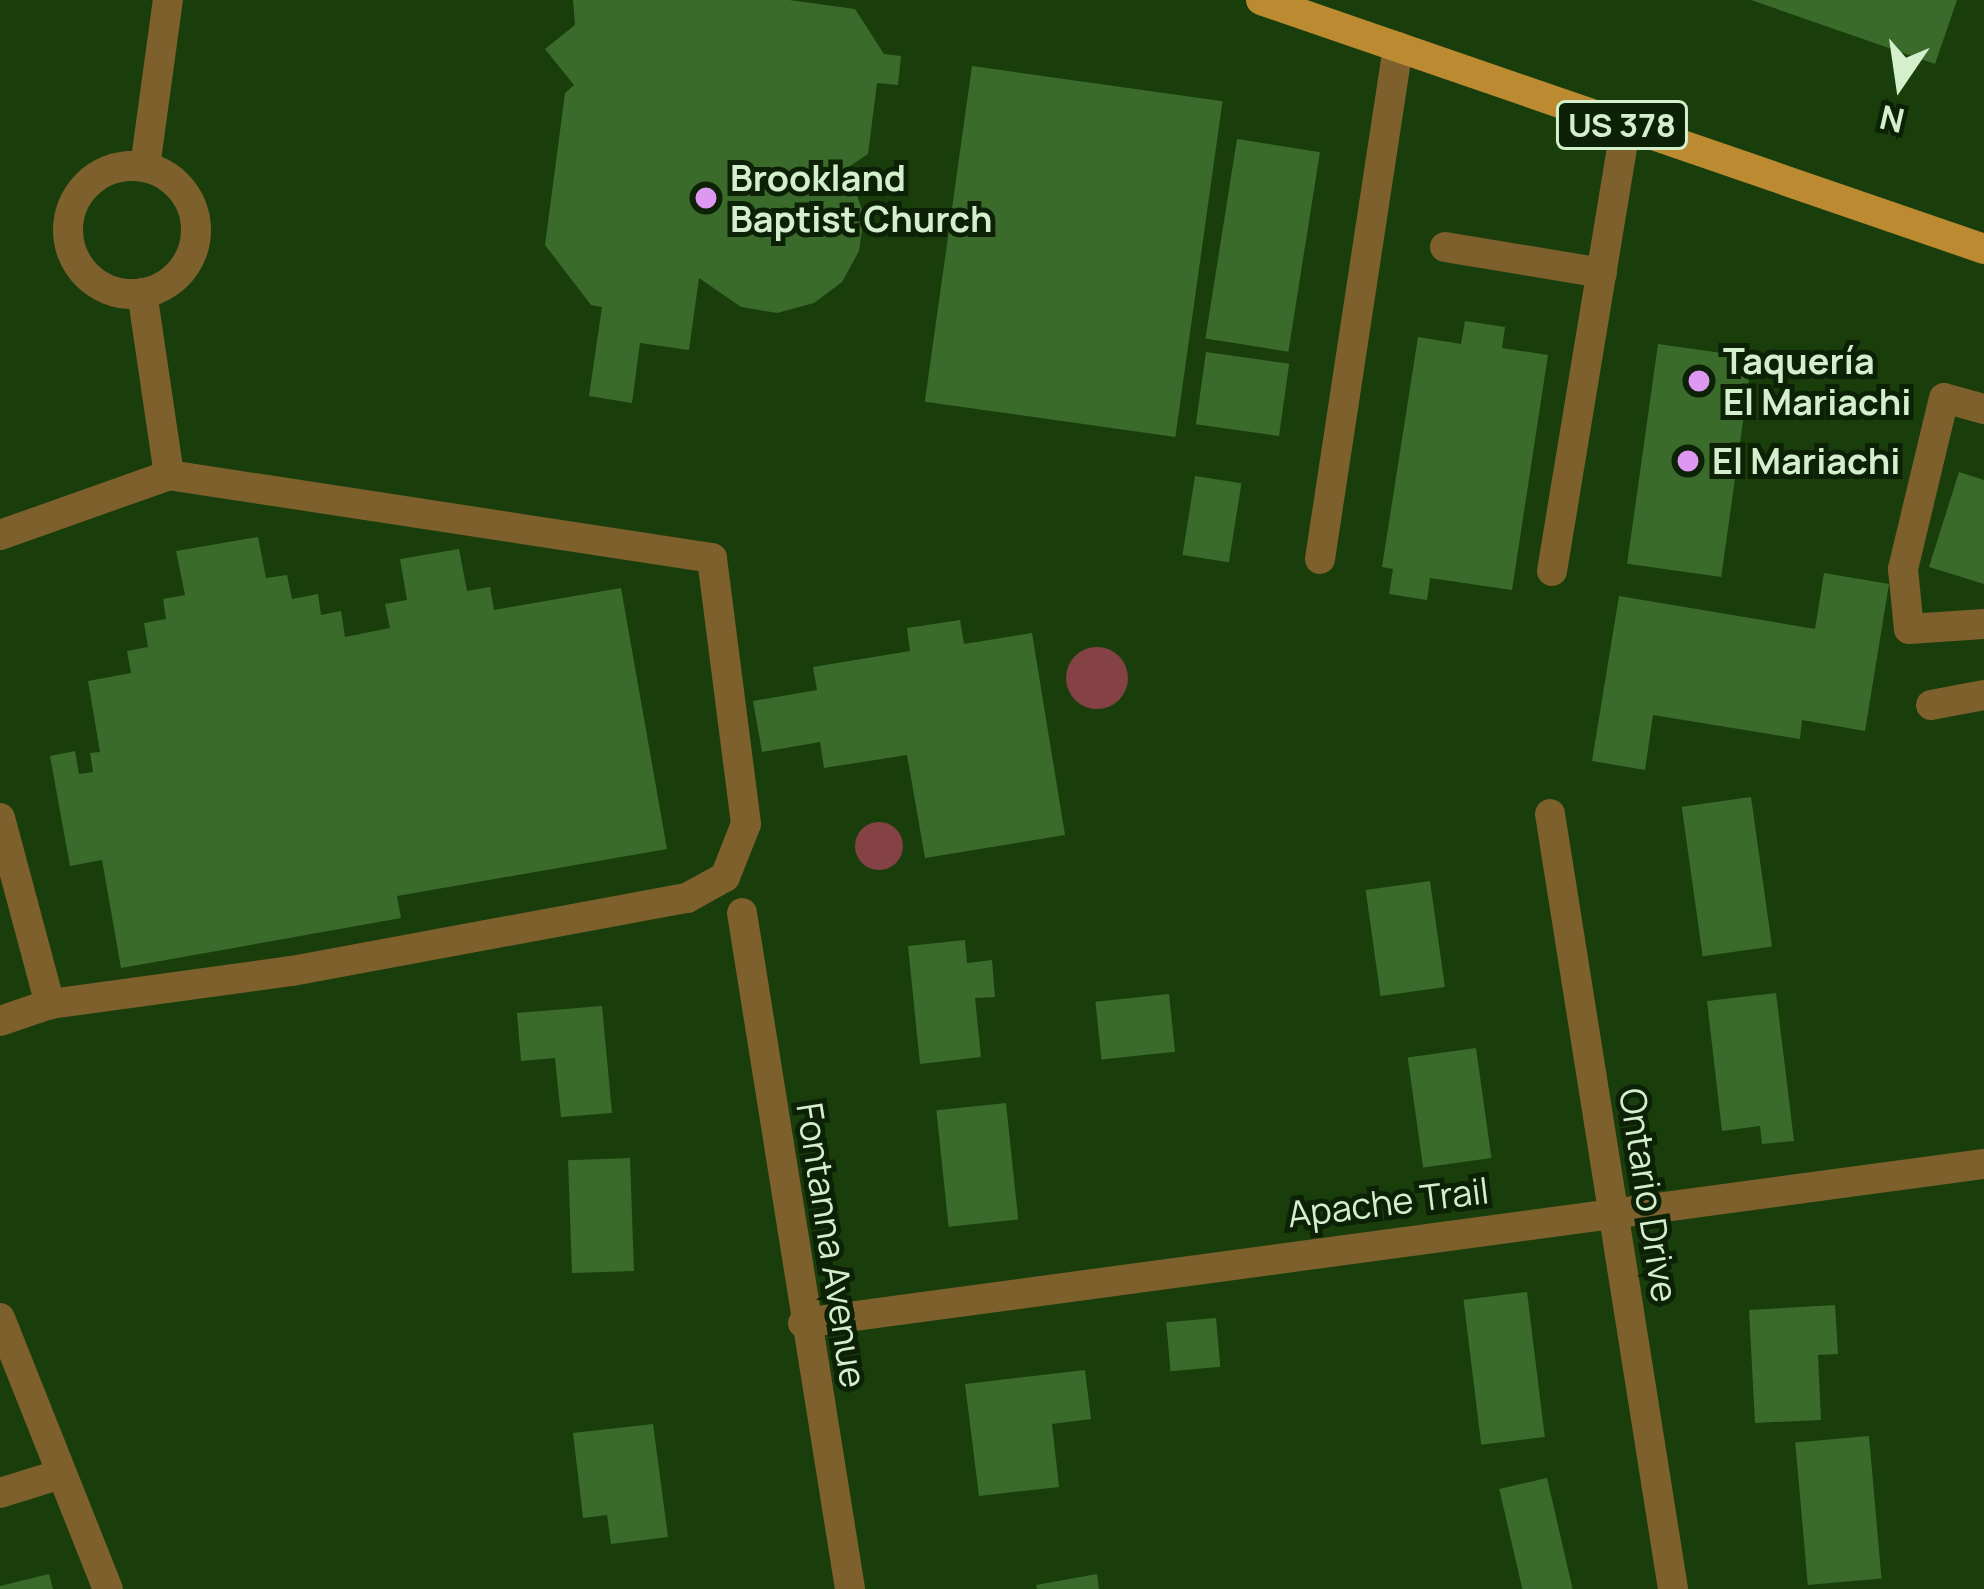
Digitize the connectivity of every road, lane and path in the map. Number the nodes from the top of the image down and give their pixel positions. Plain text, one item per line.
1 (168, 0) edge
2 (1261, 0) edge
3 (1398, 47) junction
4 (1626, 126) junction
5 (145, 167) junction
6 (1445, 247) dead end
7 (1984, 249) edge
8 (1602, 273) junction
9 (142, 293) junction
10 (1984, 409) edge
11 (169, 476) junction
12 (0, 535) edge
13 (1320, 559) dead end
14 (1552, 571) dead end
15 (1984, 624) edge
16 (1984, 695) edge
17 (1931, 705) dead end
18 (1550, 814) dead end
19 (0, 818) edge
20 (742, 913) dead end
21 (50, 1004) junction
22 (0, 1021) edge
23 (1984, 1164) edge
24 (1613, 1214) junction
25 (0, 1318) edge
26 (803, 1323) junction
27 (61, 1474) junction
28 (0, 1493) edge
29 (109, 1589) edge
30 (850, 1589) edge
31 (1673, 1589) edge

1 - 5 street
2 - 3 main road, US 378
3 - 4 main road, US 378
3 - 13 street
4 - 7 main road, US 378
4 - 8 street
5 - 9 street
5 - 9 street
6 - 8 street
8 - 14 street
9 - 11 street
10 - 15 street
11 - 12 street
11 - 21 street
16 - 17 street
18 - 24 street, Ontario Drive
19 - 21 street
20 - 26 street, Fontanna Avenue
21 - 22 street
23 - 24 street, Apache Trail
24 - 26 street, Apache Trail
24 - 31 street, Ontario Drive
25 - 27 street
26 - 30 street, Fontanna Avenue
27 - 28 street
27 - 29 street

